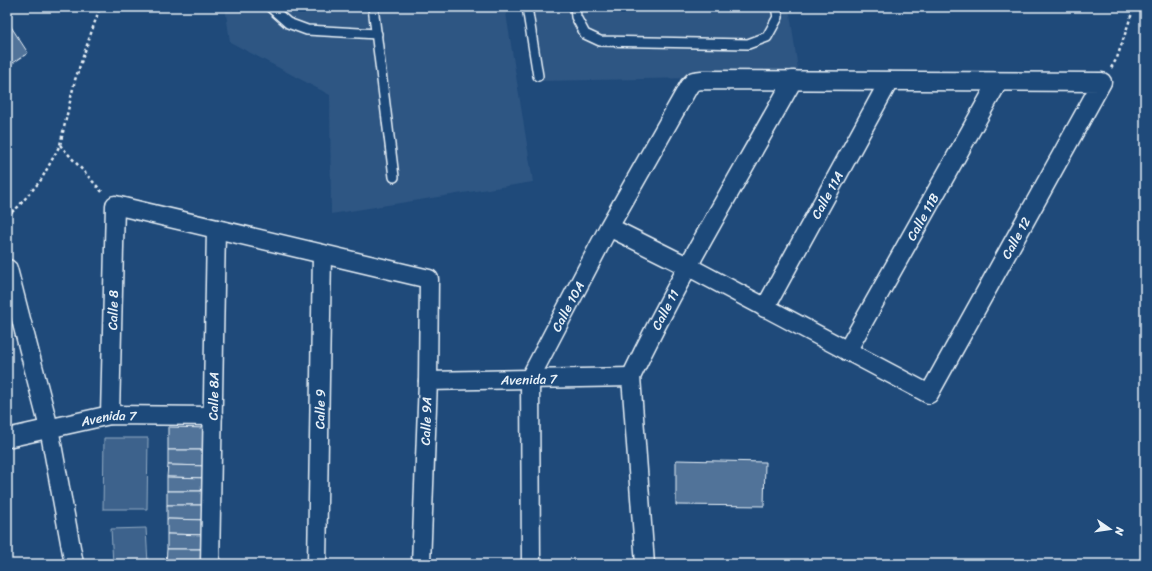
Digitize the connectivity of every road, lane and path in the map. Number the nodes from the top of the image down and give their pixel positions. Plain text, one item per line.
1 (100, 7) edge
2 (270, 7) edge
3 (373, 7) edge
4 (527, 7) edge
5 (575, 7) edge
6 (776, 7) edge
7 (1134, 7) edge
8 (377, 34) junction
9 (538, 76) dead end
10 (793, 80) junction
11 (889, 81) junction
12 (998, 82) junction
13 (1102, 82) junction
14 (60, 145) junction
15 (394, 177) dead end
16 (115, 206) junction
17 (7, 216) edge
18 (609, 227) junction
19 (216, 229) junction
20 (322, 254) junction
21 (689, 267) junction
22 (8, 269) dead end
23 (765, 308) junction
24 (847, 351) junction
25 (530, 378) junction
26 (631, 378) junction
27 (428, 381) junction
28 (110, 415) junction
29 (213, 416) junction
30 (49, 428) junction
31 (7, 438) edge
32 (74, 564) edge
33 (210, 564) edge
34 (316, 564) edge
35 (421, 564) edge
36 (531, 564) edge
37 (645, 564) edge

1 - 14 path
2 - 8 lane
3 - 8 lane
4 - 9 lane
5 - 6 lane
7 - 13 path
8 - 15 lane
10 - 11 street
10 - 18 street, Calle 10A
10 - 21 street, Calle 11
11 - 12 street
11 - 23 street, Calle 11A
12 - 13 street
12 - 24 street, Calle 11B
13 - 24 street, Calle 12
14 - 16 path
14 - 17 path
16 - 19 street
16 - 28 street, Calle 8
18 - 21 street
18 - 25 street, Calle 10A
19 - 20 street
19 - 29 street, Calle 8A
20 - 27 street, Calle 9A
20 - 34 street, Calle 9
21 - 23 street
21 - 26 street, Calle 11
22 - 30 street
23 - 24 street
25 - 26 street, Avenida 7
25 - 27 street, Avenida 7
25 - 36 street, Calle 10A
26 - 37 street, Calle 11
27 - 35 street, Calle 9A
28 - 29 street, Avenida 7
28 - 30 street, Avenida 7
29 - 33 street, Calle 8A
30 - 31 street, Avenida 7
30 - 32 street

